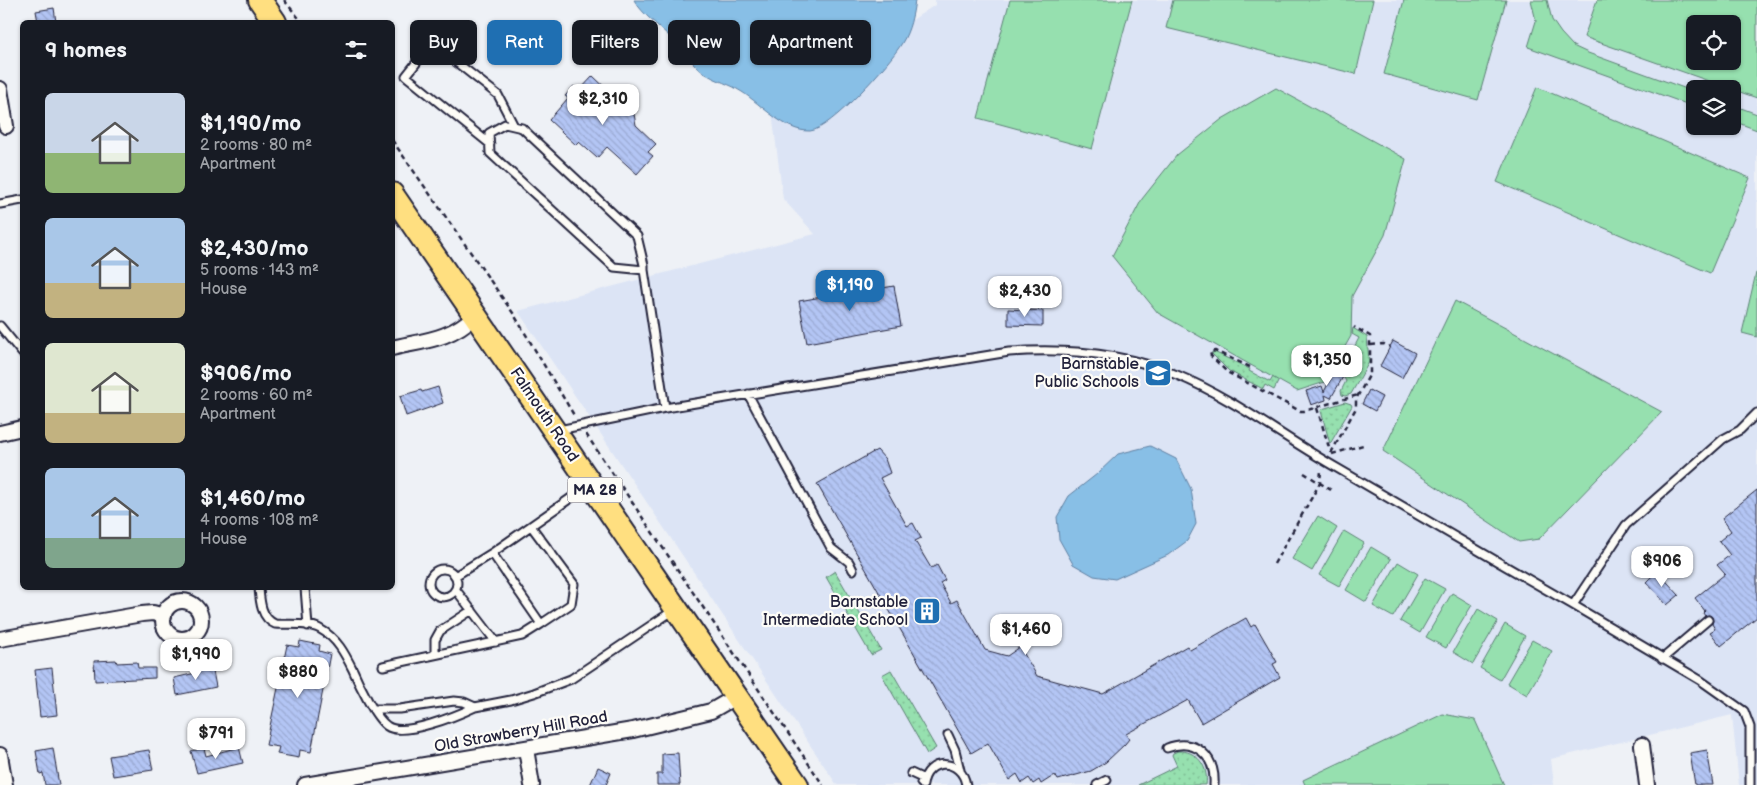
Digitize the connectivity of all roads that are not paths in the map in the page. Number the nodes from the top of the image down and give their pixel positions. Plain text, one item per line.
1 (260, 0) edge
2 (274, 20) edge
3 (0, 89) edge
4 (6, 126) dead end
5 (514, 126) junction
6 (490, 144) junction
7 (395, 198) edge
8 (20, 200) edge
9 (0, 204) edge
10 (644, 270) junction
11 (476, 316) junction
12 (0, 326) edge
13 (395, 347) edge
14 (20, 351) edge
15 (748, 394) junction
16 (665, 408) junction
17 (1757, 413) edge
18 (20, 428) edge
19 (555, 431) junction
20 (0, 433) edge
21 (590, 484) junction
22 (531, 526) junction
23 (492, 553) junction
24 (853, 570) dead end
25 (455, 576) junction
26 (259, 590) edge
27 (305, 590) edge
28 (456, 590) junction
29 (1573, 605) junction
30 (677, 608) junction
31 (472, 610) junction
32 (164, 616) dead end
33 (1708, 620) dead end
34 (541, 624) junction
35 (308, 626) junction
36 (0, 639) edge
37 (496, 642) junction
38 (435, 654) junction
39 (1662, 659) junction
40 (384, 666) dead end
41 (737, 696) junction
42 (475, 707) junction
43 (374, 709) junction
44 (948, 735) dead end
45 (1642, 745) dead end
46 (1167, 748) dead end
47 (526, 749) junction
48 (0, 755) edge
49 (960, 771) junction
50 (911, 773) dead end
51 (1106, 780) dead end
52 (922, 783) edge
53 (5, 785) edge
54 (306, 785) edge
55 (532, 785) edge
56 (797, 785) edge
57 (967, 785) edge
58 (1097, 785) edge
59 (1214, 785) edge
60 (1647, 785) edge
61 (1750, 785) edge

1 - 2 main road
3 - 4 street
5 - 6 lane
5 - 6 lane
5 - 10 lane
6 - 10 lane
7 - 11 main road, Falmouth Road / MA 28
8 - 9 lane
10 - 16 lane
11 - 13 street
11 - 19 main road, Falmouth Road / MA 28
12 - 14 lane
15 - 16 lane
15 - 24 lane
15 - 29 lane
16 - 19 lane
17 - 29 lane
18 - 20 street
19 - 21 main road, Falmouth Road / MA 28
21 - 22 lane
21 - 30 main road, Falmouth Road / MA 28
22 - 23 lane
22 - 34 lane
23 - 25 lane
23 - 34 lane
25 - 28 lane
25 - 28 lane
26 - 35 lane
27 - 35 lane
28 - 31 lane
29 - 39 lane
30 - 41 main road, Falmouth Road / MA 28
30 - 42 lane
31 - 37 lane
31 - 38 lane
32 - 36 street
33 - 39 lane
34 - 37 lane
35 - 43 lane
37 - 38 lane
38 - 40 lane
39 - 61 lane
41 - 47 street, Old Strawberry Hill Road
41 - 56 main road, Falmouth Road / MA 28
42 - 43 lane
42 - 43 lane
44 - 49 lane
45 - 60 street
46 - 59 lane
47 - 54 street, Old Strawberry Hill Road
47 - 55 street
48 - 53 street
49 - 52 lane
49 - 57 lane
50 - 52 lane
51 - 58 lane

